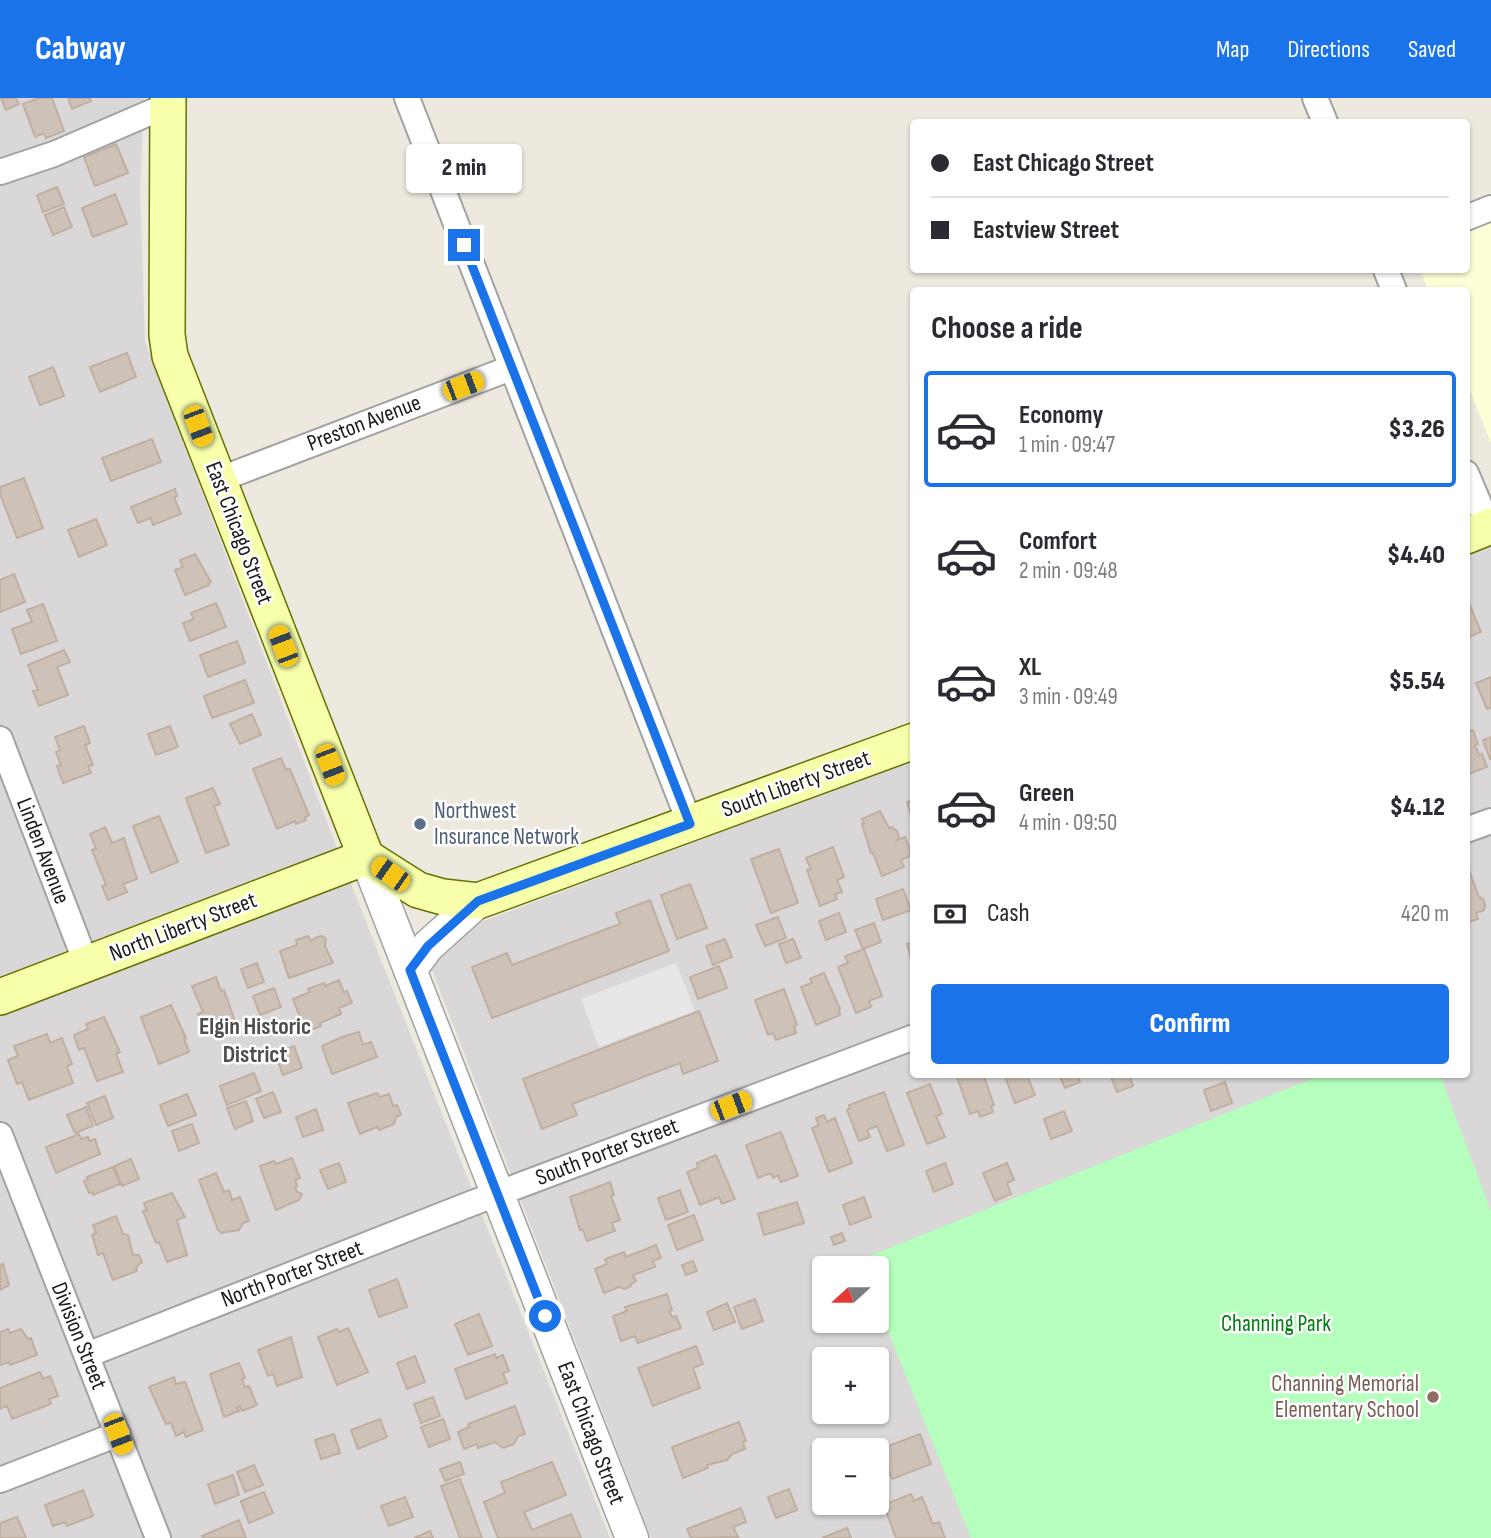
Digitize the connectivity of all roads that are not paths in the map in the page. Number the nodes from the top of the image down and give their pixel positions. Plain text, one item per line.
1 (407, 98) edge
2 (1315, 98) edge
3 (168, 102) edge
4 (1324, 119) edge
5 (0, 172) edge
6 (1491, 208) edge
7 (1470, 216) edge
8 (511, 368) junction
9 (218, 480) junction
10 (1470, 486) edge
11 (1484, 530) edge
12 (0, 739) edge
13 (910, 742) edge
14 (1491, 821) edge
15 (690, 824) junction
16 (1470, 829) edge
17 (366, 857) junction
18 (478, 901) junction
19 (86, 963) junction
20 (410, 970) junction
21 (0, 997) edge
22 (910, 1039) edge
23 (0, 1135) edge
24 (498, 1194) junction
25 (87, 1355) junction
26 (118, 1434) junction
27 (0, 1480) edge
28 (158, 1538) edge
29 (632, 1538) edge

1 - 8 street
2 - 4 street
3 - 5 street
3 - 9 main road, East Chicago Street
6 - 7 street
8 - 9 street, Preston Avenue
8 - 15 street
9 - 17 main road, East Chicago Street
10 - 11 street
12 - 19 street, Linden Avenue
13 - 15 main road, South Liberty Street
14 - 16 street
15 - 18 main road, South Liberty Street
17 - 18 main road, South Liberty Street
17 - 19 main road, North Liberty Street
17 - 20 street, East Chicago Street
18 - 20 street
19 - 21 main road, North Liberty Street
20 - 24 street, East Chicago Street
22 - 24 street, South Porter Street
23 - 25 street, Division Street
24 - 25 street, North Porter Street
24 - 29 street, East Chicago Street
25 - 26 street, Division Street
26 - 27 street
26 - 28 street, Division Street

